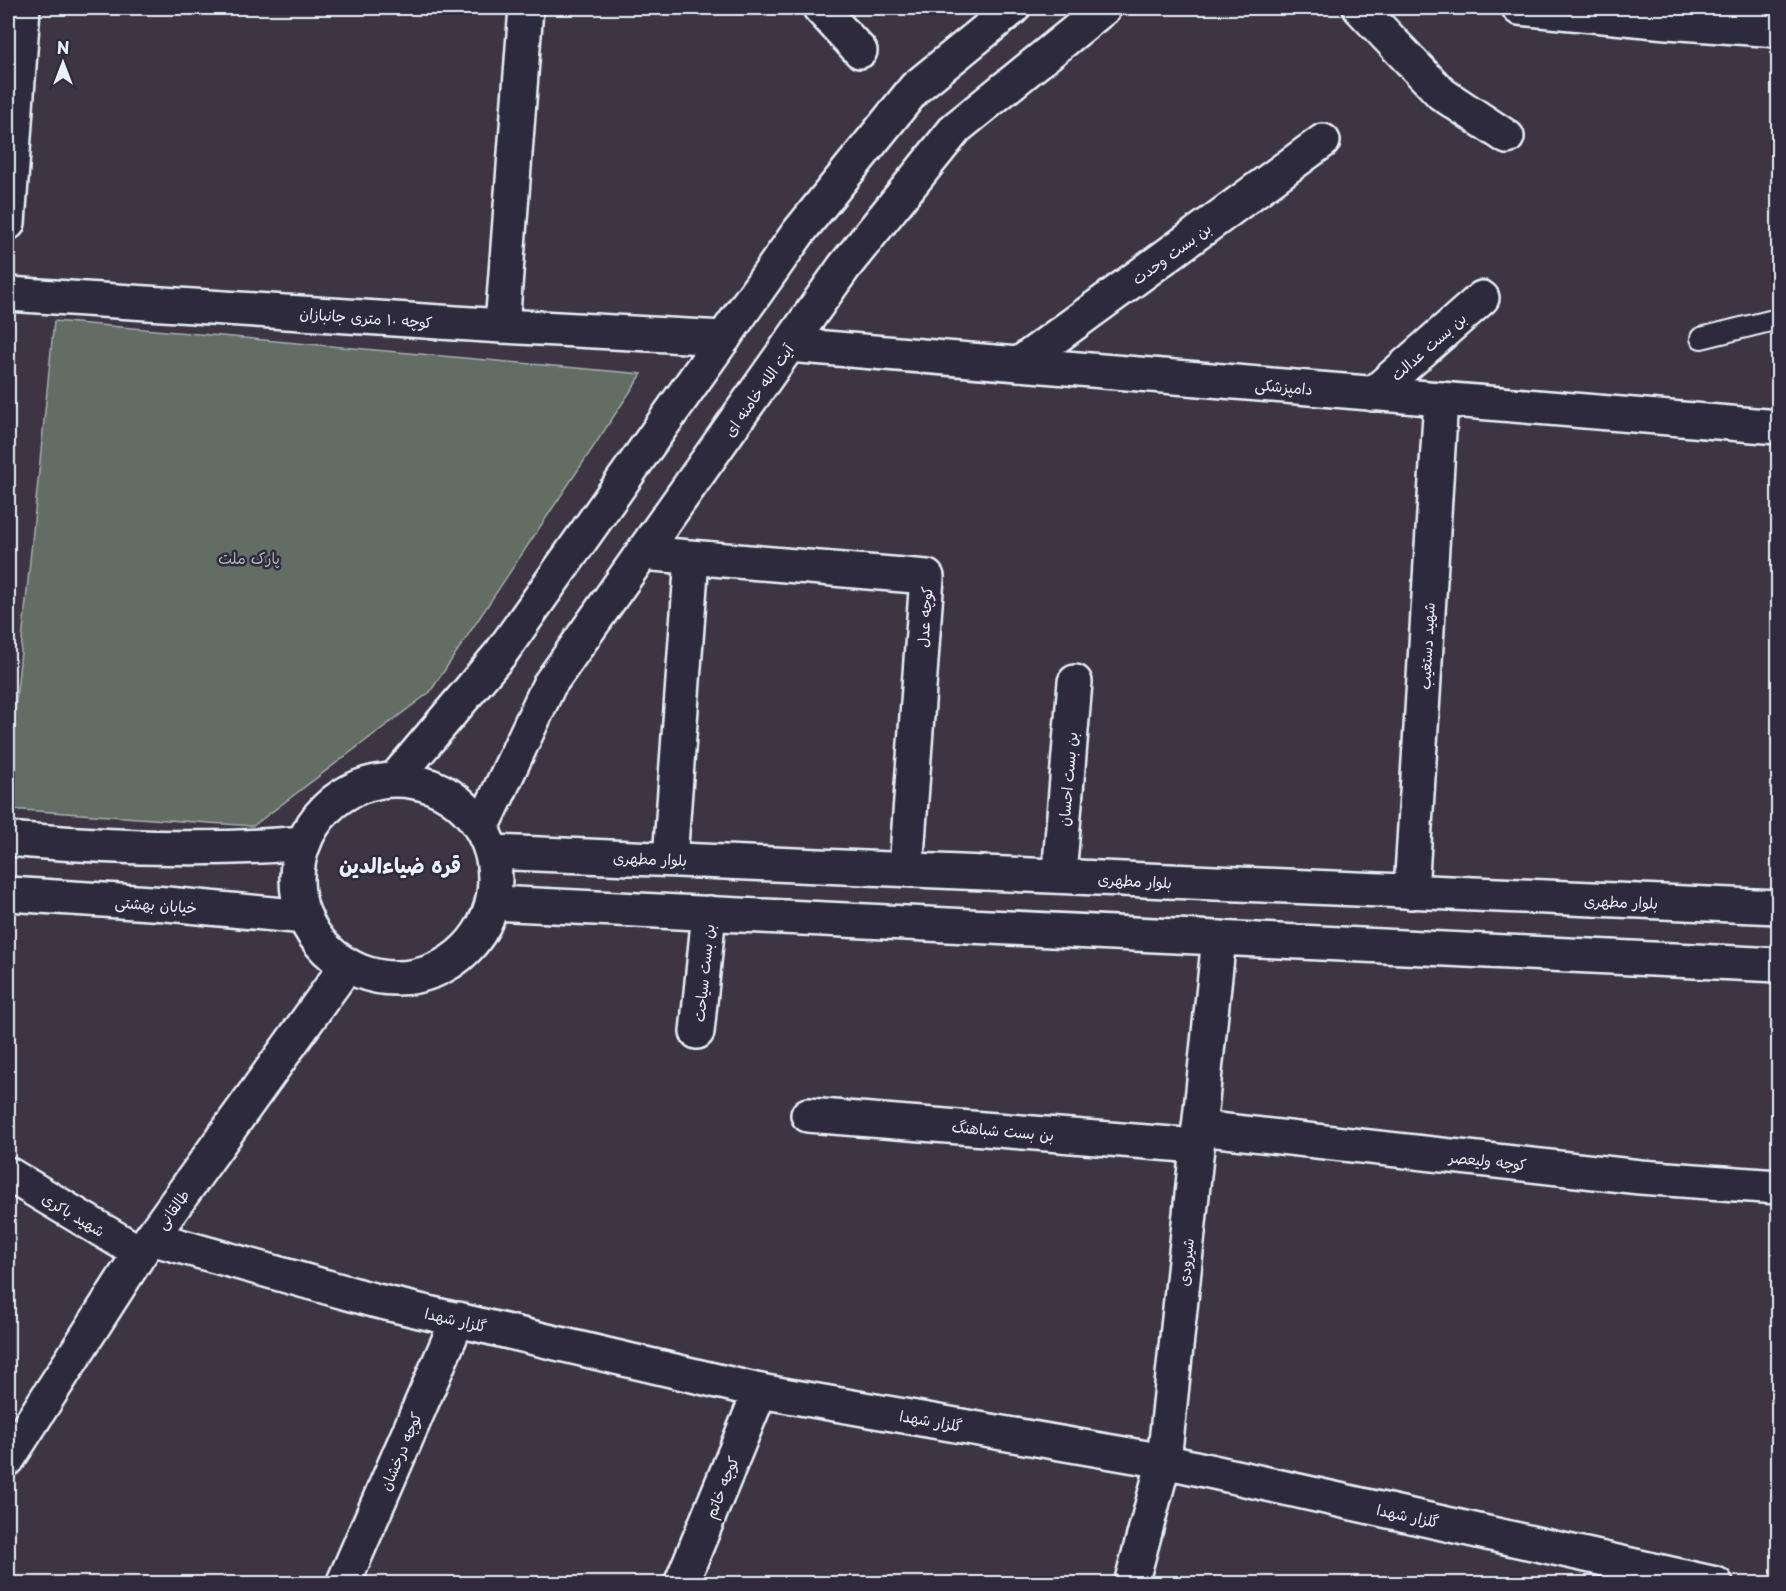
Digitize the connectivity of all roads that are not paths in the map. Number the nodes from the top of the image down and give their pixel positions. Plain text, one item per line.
1 (526, 8) edge
2 (820, 8) edge
3 (1013, 8) edge
4 (1104, 8) edge
5 (1360, 8) edge
6 (1519, 8) edge
7 (27, 9) edge
8 (1779, 30) edge
9 (860, 51) dead end
10 (1507, 137) dead end
11 (1323, 141) dead end
12 (8, 223) edge
13 (8, 294) edge
14 (1482, 298) dead end
15 (1779, 319) edge
16 (502, 326) junction
17 (724, 338) junction
18 (1701, 338) dead end
19 (789, 345) junction
20 (1019, 364) junction
21 (1373, 394) junction
22 (1441, 399) junction
23 (1779, 427) edge
24 (642, 554) junction
25 (692, 558) junction
26 (1075, 682) dead end
27 (395, 779) junction
28 (8, 839) edge
29 (487, 840) junction
30 (304, 843) junction
31 (670, 859) junction
32 (906, 869) junction
33 (1059, 876) junction
34 (1411, 892) junction
35 (8, 894) edge
36 (493, 903) junction
37 (1779, 907) edge
38 (709, 913) junction
39 (305, 917) junction
40 (1220, 938) junction
41 (348, 965) junction
42 (1779, 965) edge
43 (697, 1032) dead end
44 (808, 1115) dead end
45 (1198, 1137) junction
46 (8, 1174) edge
47 (1779, 1187) edge
48 (146, 1246) junction
49 (458, 1319) junction
50 (760, 1391) junction
51 (8, 1459) edge
52 (1164, 1461) junction
53 (343, 1584) edge
54 (681, 1584) edge
55 (1131, 1584) edge
56 (1716, 1584) edge

1 - 16 street
2 - 9 street
3 - 17 street
4 - 19 street, آیت الله خامنه ای
5 - 10 street
6 - 8 street
7 - 12 street
11 - 20 street, بن بست وحدت
13 - 16 street, کوچه ۱۰ متری جانبازان
14 - 21 street, بن بست عدالت
15 - 18 lane
16 - 17 street, کوچه ۱۰ متری جانبازان
17 - 27 street
19 - 20 street, دامپزشکی
19 - 24 street, آیت الله خامنه ای
20 - 21 street, دامپزشکی
21 - 22 street, دامپزشکی
22 - 23 street, دامپزشکی
22 - 34 street, شهید دستغیب
24 - 25 street, کوچه عدل
24 - 29 street, آیت الله خامنه ای
25 - 31 street
25 - 32 street, کوچه عدل
26 - 33 street, بن بست احسان
27 - 29 street
27 - 30 street
28 - 30 street
29 - 31 street, بلوار مطهری
29 - 36 street
30 - 39 street
31 - 32 street, بلوار مطهری
32 - 33 street, بلوار مطهری
33 - 34 street, بلوار مطهری
34 - 37 street, بلوار مطهری
35 - 39 street, خیابان بهشتی
36 - 38 street
36 - 41 street
38 - 40 street
38 - 43 street, بن بست سیاحت
39 - 41 street
40 - 42 street
40 - 45 street, شیرودی
41 - 48 street, طالقانی
44 - 45 street, بن بست شباهنگ
45 - 47 street, کوچه ولیعصر
45 - 52 street, شیرودی
46 - 48 street, شهید باکری
48 - 49 street, گلزار شهدا
48 - 51 street, طالقانی
49 - 50 street, گلزار شهدا
49 - 53 street, کوچه درخشان
50 - 52 street, گلزار شهدا
50 - 54 street, کوچه خاتم
52 - 55 street, شیرودی
52 - 56 street, گلزار شهدا

